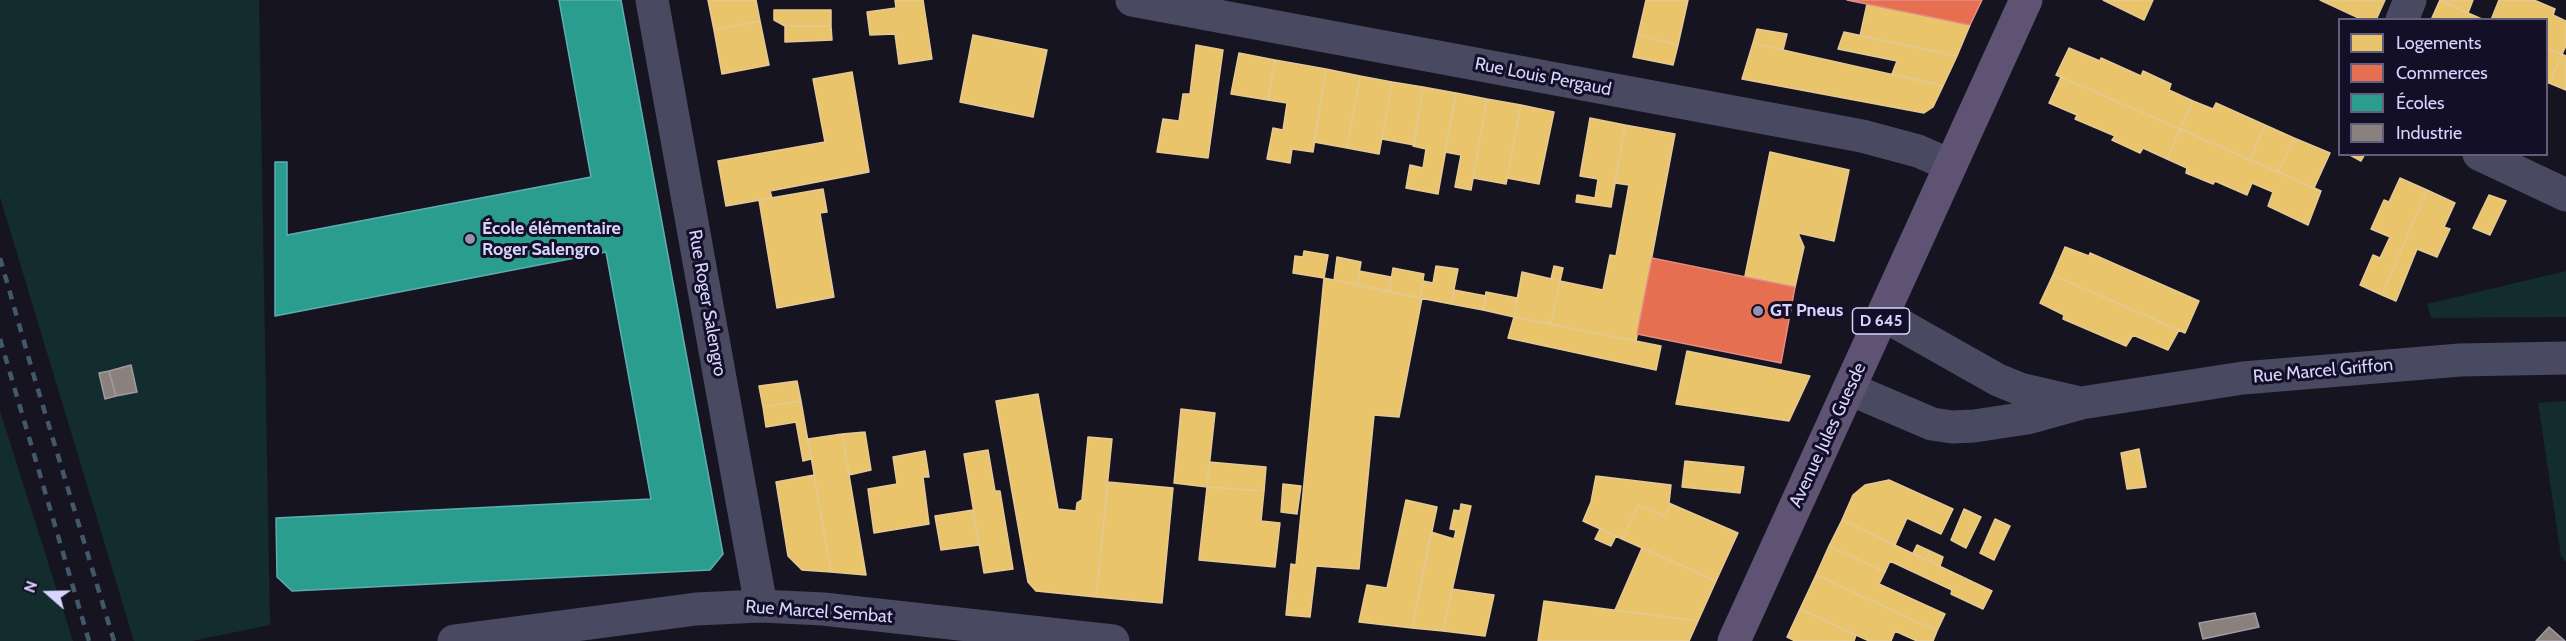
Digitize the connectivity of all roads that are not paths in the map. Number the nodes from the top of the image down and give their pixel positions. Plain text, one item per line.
1 (652, 0) edge
2 (1132, 0) edge
3 (2026, 0) edge
4 (2410, 0) edge
5 (2403, 18) edge
6 (2483, 156) edge
7 (1950, 165) junction
8 (2566, 195) edge
9 (1883, 315) junction
10 (2566, 358) edge
11 (1850, 389) junction
12 (2081, 403) junction
13 (762, 606) junction
14 (454, 641) edge
15 (1113, 641) edge
16 (1734, 641) edge

1 - 13 street, Rue Roger Salengro
2 - 7 street, Rue Louis Pergaud
3 - 7 main road, Avenue Jules Guesde / D 645
4 - 5 street
6 - 8 street
7 - 9 main road, Avenue Jules Guesde / D 645
9 - 11 main road, Avenue Jules Guesde / D 645
9 - 12 street, Rue Marcel Griffon
10 - 12 street, Rue Marcel Griffon
11 - 12 street, Rue Marcel Griffon
11 - 16 main road, Avenue Jules Guesde / D 645
13 - 14 street, Rue Marcel Sembat
13 - 15 street, Rue Marcel Sembat

